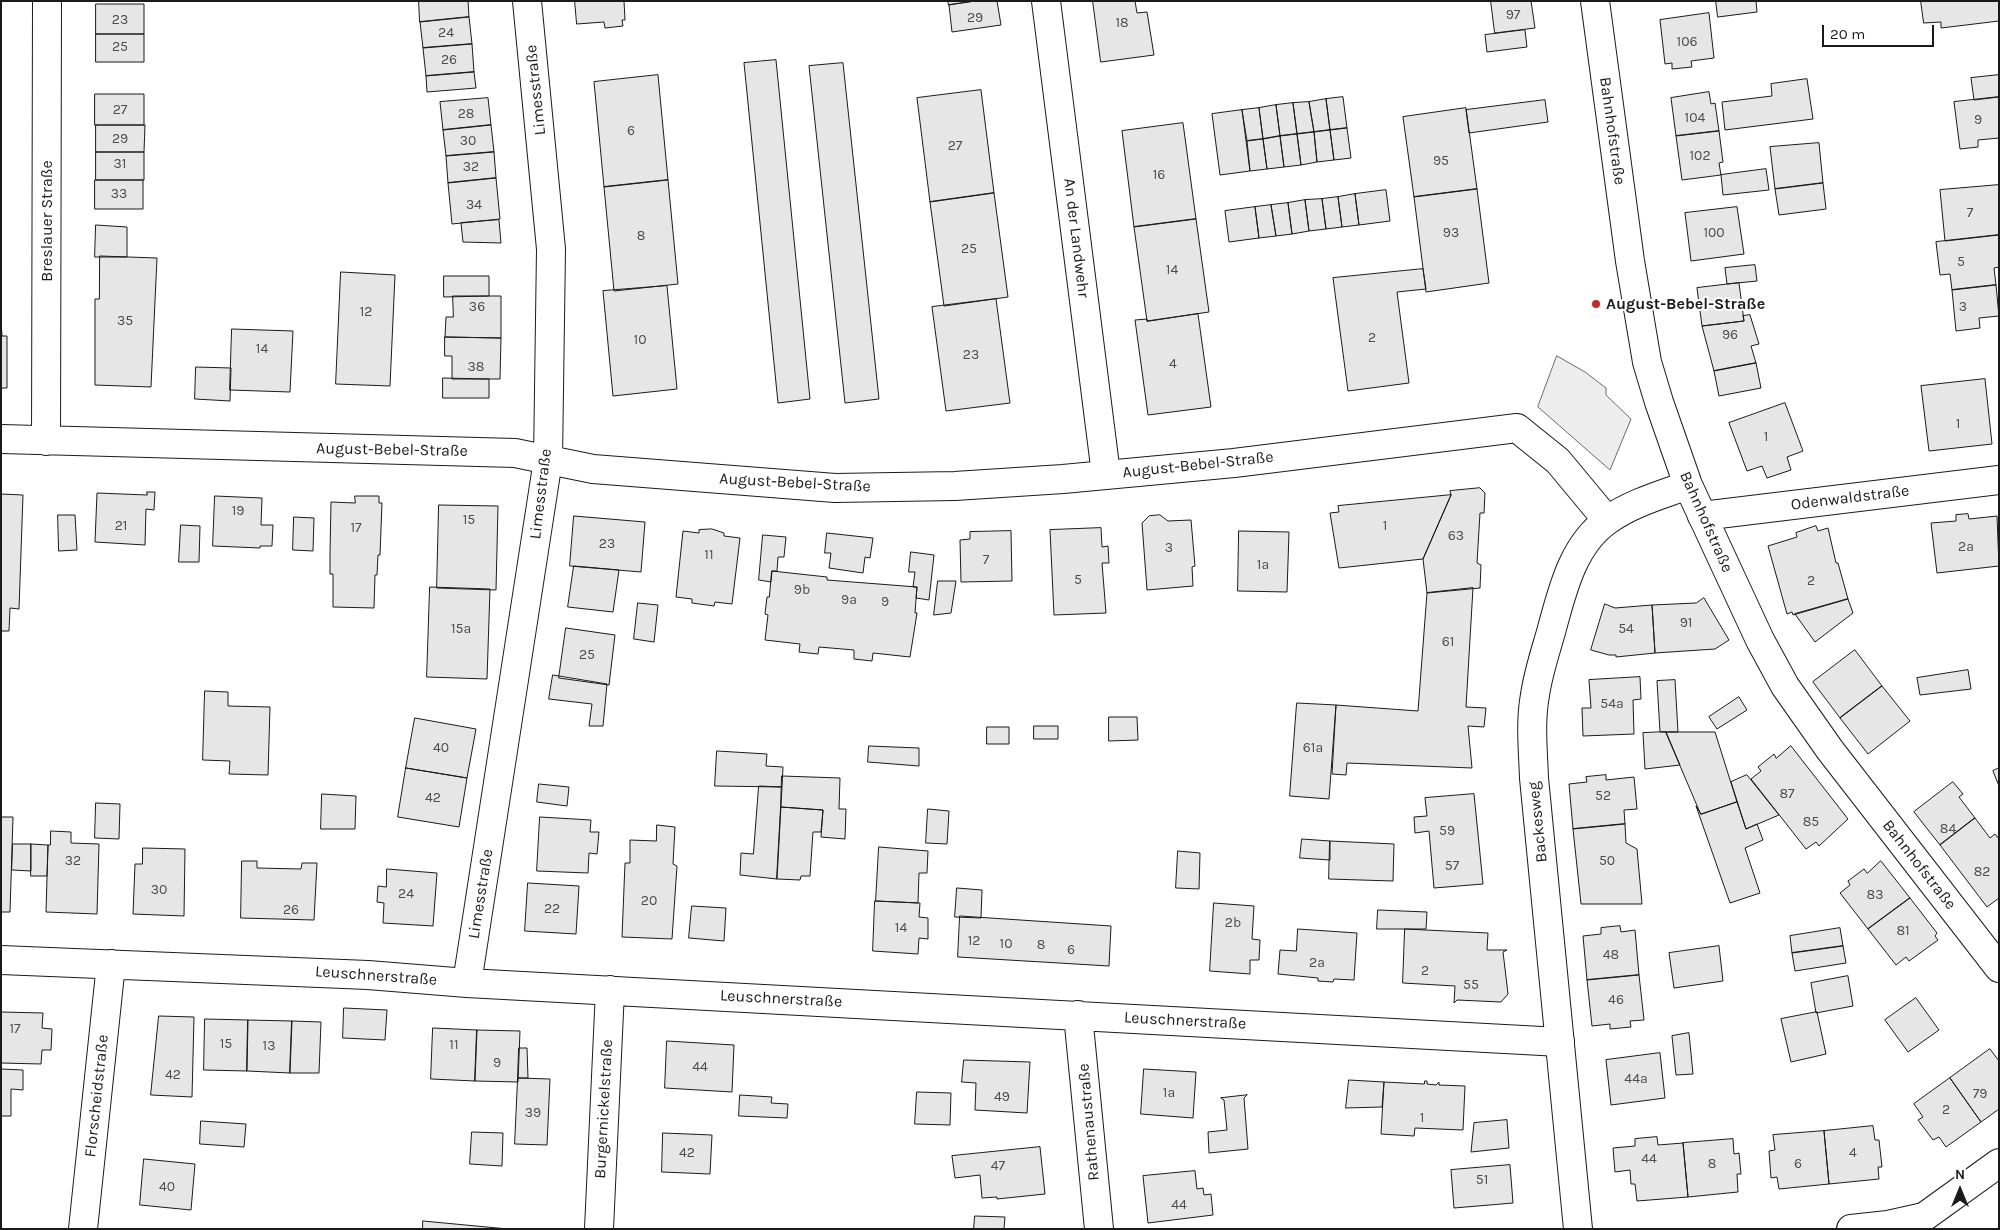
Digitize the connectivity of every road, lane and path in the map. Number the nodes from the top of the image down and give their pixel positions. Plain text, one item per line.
1 (47, 1) edge
2 (527, 1) edge
3 (1046, 1) edge
4 (1594, 1) edge
5 (1, 439) edge
6 (46, 441) junction
7 (548, 460) junction
8 (1106, 474) junction
9 (1999, 480) edge
10 (1688, 485) junction
11 (1702, 516) junction
12 (1607, 520) junction
13 (1, 960) edge
14 (111, 964) junction
15 (1999, 968) edge
16 (467, 983) junction
17 (610, 990) junction
18 (1078, 1015) junction
19 (1560, 1042) junction
20 (1999, 1163) edge
21 (83, 1229) edge
22 (599, 1229) edge
23 (1099, 1229) edge
24 (1578, 1229) edge
25 (1851, 1229) edge

1 - 6 street, Breslauer Straße
2 - 7 street, Limesstraße
3 - 8 street, An der Landwehr
4 - 10 street, Bahnhofstraße
5 - 6 street, August-Bebel-Straße
6 - 7 street, August-Bebel-Straße
7 - 8 street, August-Bebel-Straße
7 - 16 street, Limesstraße
8 - 12 street, August-Bebel-Straße
9 - 11 street, Odenwaldstraße
10 - 11 street, Bahnhofstraße
10 - 12 street, Backesweg
11 - 15 street, Bahnhofstraße
12 - 19 street, Backesweg
13 - 14 street, Leuschnerstraße
14 - 16 street, Leuschnerstraße
14 - 21 street, Florscheidstraße
16 - 17 street, Leuschnerstraße
17 - 18 street, Leuschnerstraße
17 - 22 street, Burgernickelstraße
18 - 19 street, Leuschnerstraße
18 - 23 street, Rathenaustraße
19 - 24 street, Backesweg
20 - 25 street

